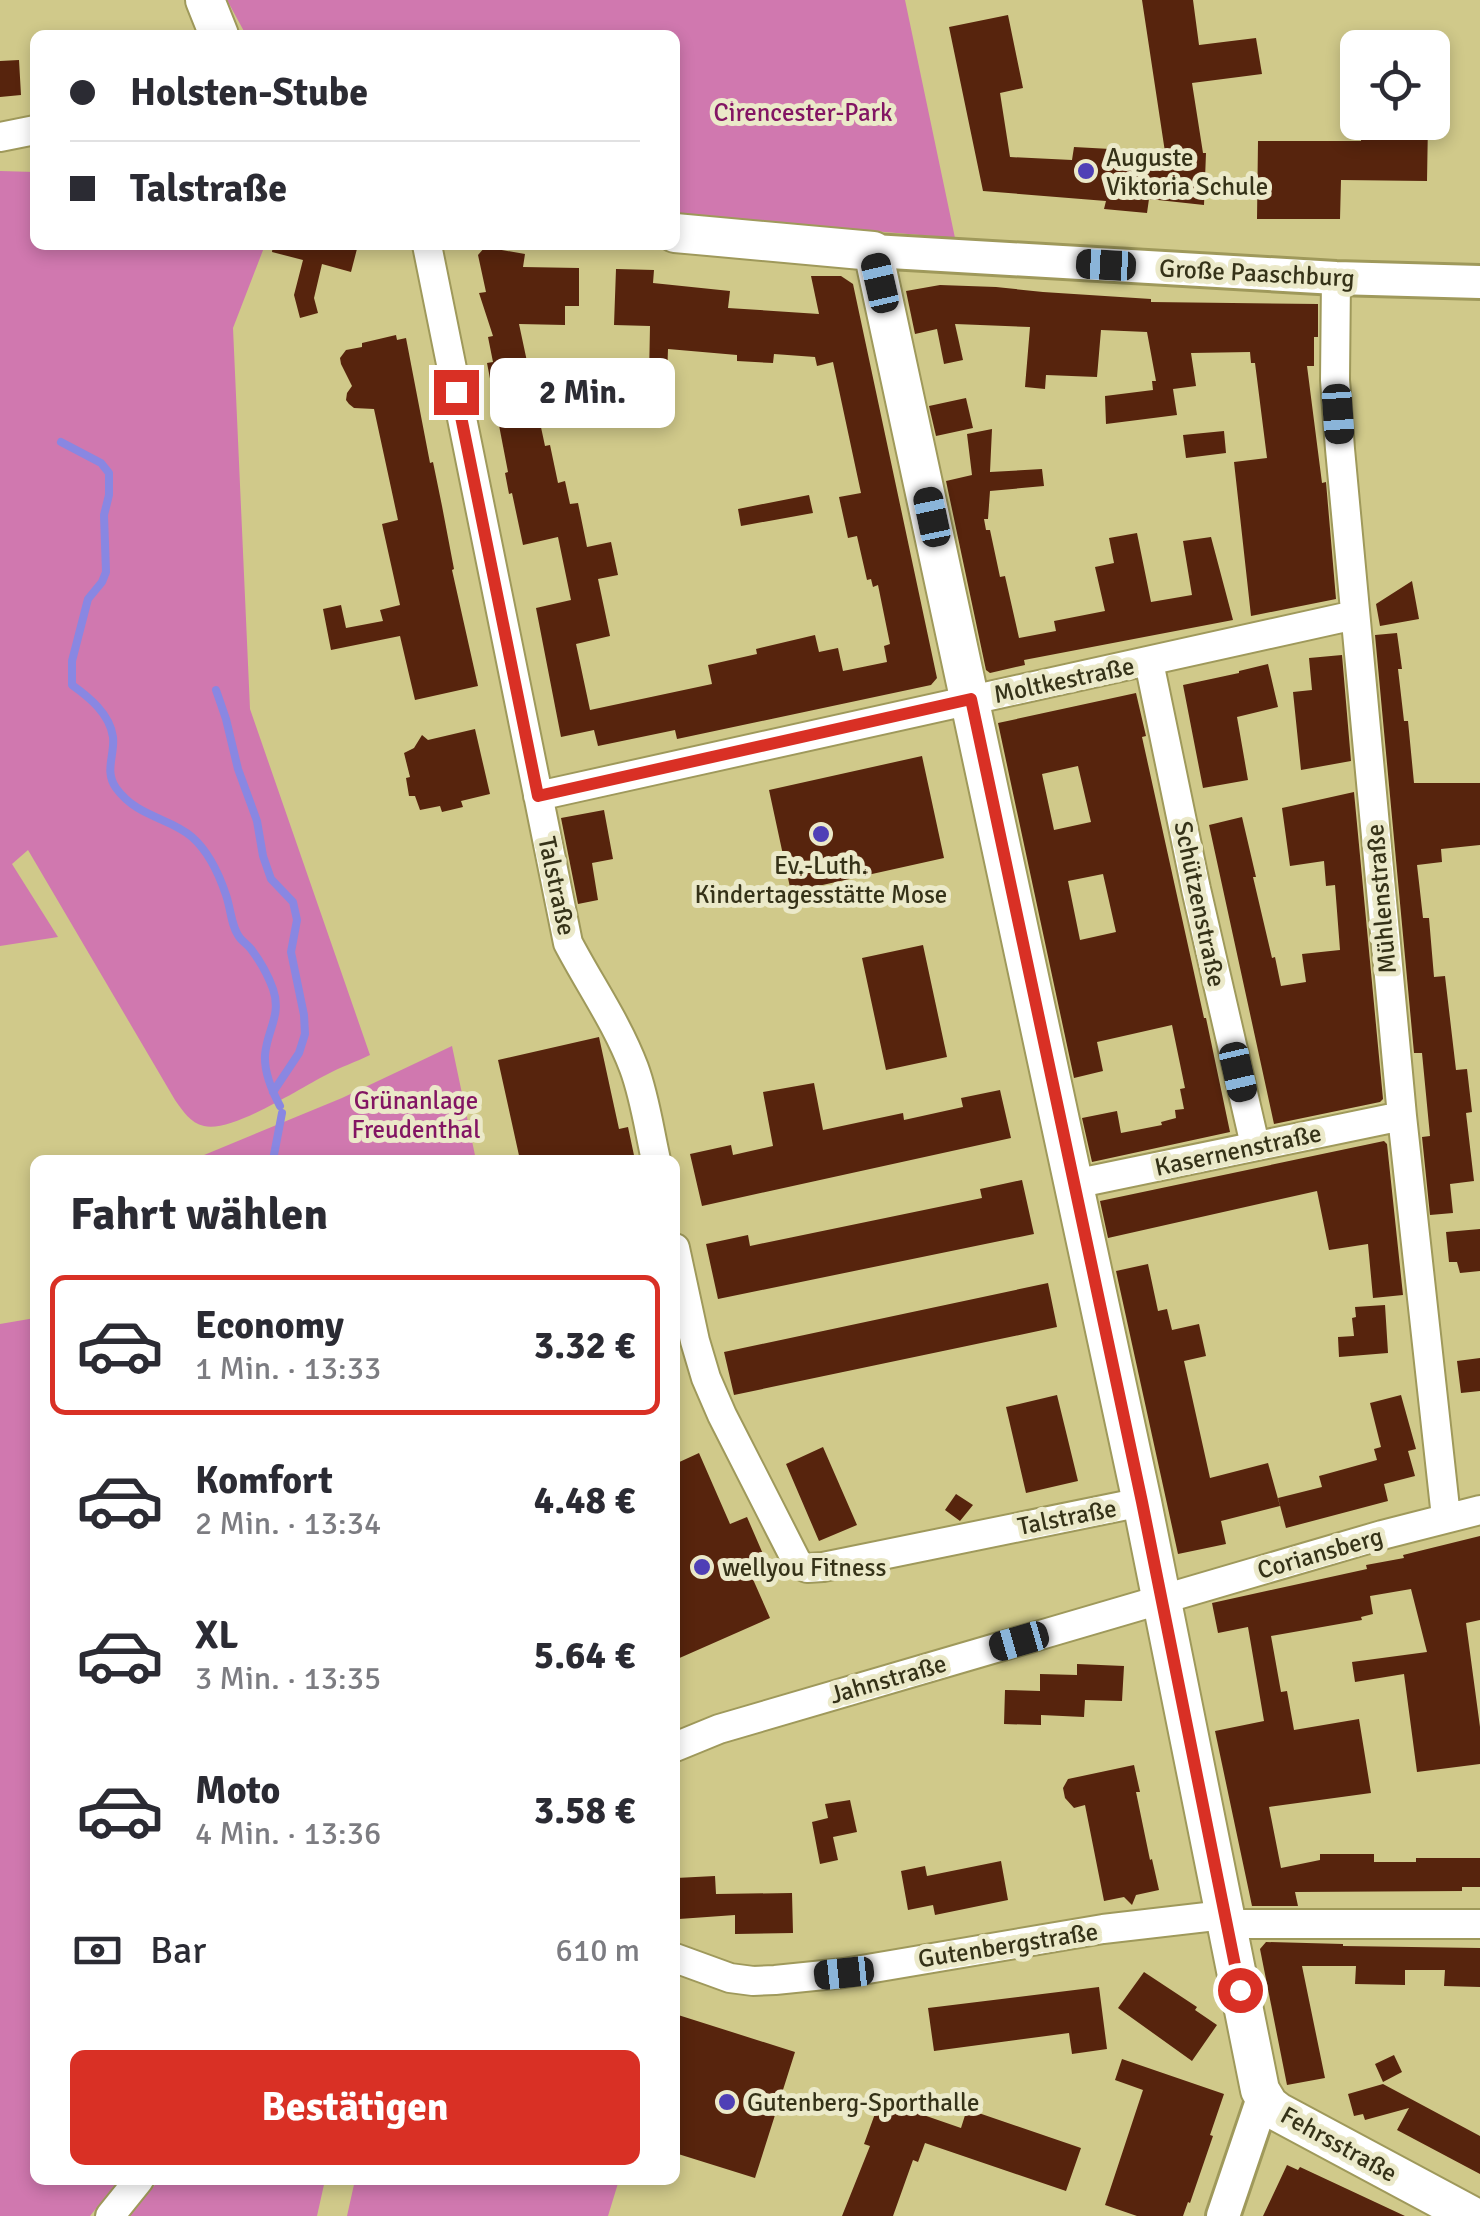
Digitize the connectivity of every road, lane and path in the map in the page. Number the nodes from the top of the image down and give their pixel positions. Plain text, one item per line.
1 (205, 0) edge
2 (217, 30) edge
3 (30, 131) edge
4 (0, 137) edge
5 (680, 234) edge
6 (428, 250) edge
7 (873, 251) junction
8 (1336, 278) junction
9 (1480, 282) edge
10 (1355, 615) junction
11 (1148, 662) junction
12 (971, 699) junction
13 (538, 796) junction
14 (1402, 1116) junction
15 (1255, 1145) junction
16 (655, 1155) edge
17 (1074, 1184) junction
18 (680, 1270) edge
19 (1142, 1502) junction
20 (1480, 1510) edge
21 (1446, 1517) junction
22 (1161, 1599) junction
23 (680, 1745) edge
24 (1225, 1920) junction
25 (1480, 1924) edge
26 (680, 1960) edge
27 (1263, 2098) junction
28 (135, 2185) edge
29 (110, 2216) edge
30 (1223, 2216) edge
31 (1472, 2216) edge

1 - 2 main road
3 - 4 street
5 - 7 main road, Große Paaschburg
6 - 13 street, Talstraße
7 - 8 street, Große Paaschburg
7 - 12 main road
8 - 9 street, Große Paaschburg
8 - 10 street, Mühlenstraße
10 - 11 street, Moltkestraße
10 - 14 street, Mühlenstraße
11 - 12 street, Moltkestraße
11 - 15 street, Schützenstraße
12 - 13 street, Moltkestraße
12 - 17 main road
13 - 16 street, Talstraße
14 - 15 street, Kasernenstraße
14 - 21 street, Mühlenstraße
15 - 17 street, Kasernenstraße
17 - 19 main road
18 - 19 street, Talstraße
19 - 22 main road
20 - 21 street, Coriansberg
21 - 22 street, Coriansberg
22 - 23 street, Jahnstraße
22 - 24 main road
24 - 25 street, Gutenbergstraße
24 - 26 street, Gutenbergstraße
24 - 27 main road
27 - 30 street
27 - 31 main road, Fehrsstraße
28 - 29 street

